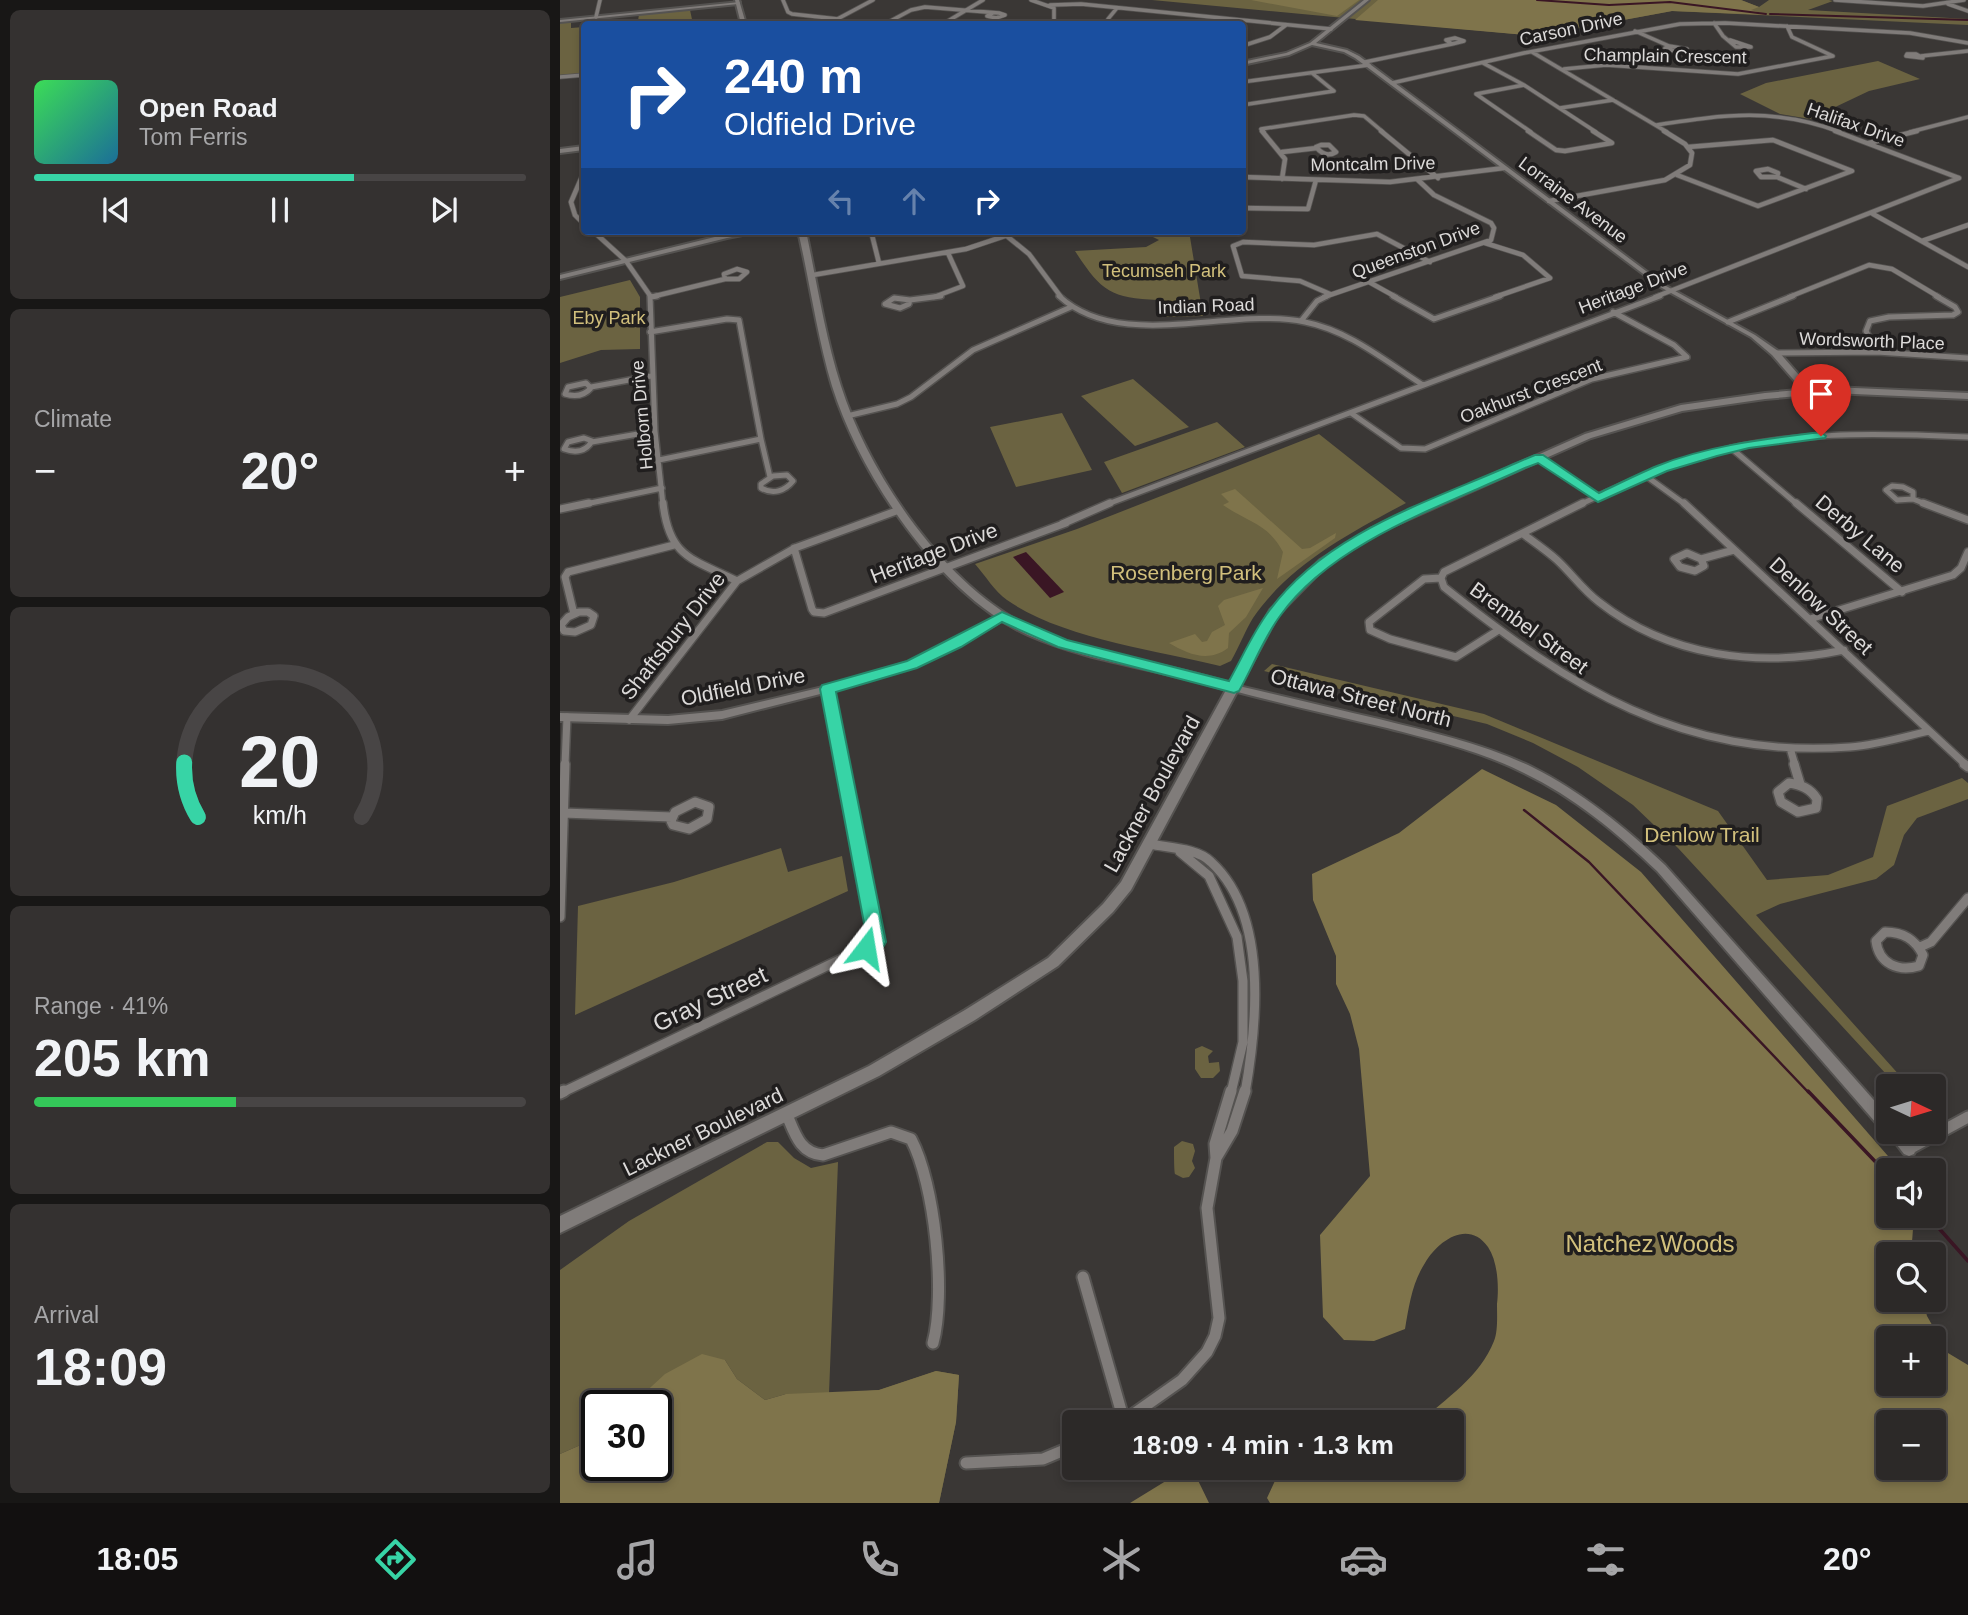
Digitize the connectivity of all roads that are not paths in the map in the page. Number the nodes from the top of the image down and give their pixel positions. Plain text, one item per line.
1 (600, 0) edge
2 (783, 0) edge
3 (789, 0) edge
4 (873, 0) edge
5 (983, 0) edge
6 (1031, 0) edge
7 (1367, 0) edge
8 (1835, 0) edge
9 (1938, 0) edge
10 (1964, 0) edge
11 (738, 2) edge
12 (1948, 4) junction
13 (1050, 5) junction
14 (1117, 8) junction
15 (966, 10) junction
16 (1968, 12) edge
17 (993, 13) dead end
18 (596, 17) junction
19 (838, 19) junction
20 (1235, 20) joint
21 (560, 21) edge
22 (743, 21) edge
23 (834, 21) edge
24 (891, 21) edge
25 (948, 21) edge
26 (1054, 21) edge
27 (1109, 21) edge
28 (1245, 21) edge
29 (1246, 21) edge
30 (1714, 23) junction
31 (1286, 25) junction
32 (1787, 26) junction
33 (1331, 29) junction
34 (1634, 31) junction
35 (1730, 40) junction
36 (1968, 43) edge
37 (1312, 44) junction
38 (1453, 44) dead end
39 (1246, 45) edge
40 (1669, 46) junction
41 (1532, 51) junction
42 (1968, 51) edge
43 (1921, 56) dead end
44 (1246, 63) edge
45 (1483, 63) junction
46 (1367, 64) junction
47 (1564, 69) junction
48 (1312, 73) junction
49 (581, 75) edge
50 (560, 78) edge
51 (1246, 81) edge
52 (1392, 83) junction
53 (1524, 85) junction
54 (1612, 100) junction
55 (1246, 104) edge
56 (1560, 108) junction
57 (1968, 117) edge
58 (1656, 125) junction
59 (1869, 143) junction
60 (1688, 147) junction
61 (581, 148) edge
62 (1317, 148) dead end
63 (560, 151) edge
64 (1282, 152) junction
65 (1504, 168) junction
66 (1677, 175) junction
67 (1246, 177) edge
68 (1777, 177) junction
69 (1438, 178) junction
70 (1959, 178) joint
71 (581, 179) edge
72 (1282, 179) junction
73 (1316, 180) junction
74 (1418, 180) junction
75 (581, 189) edge
76 (1806, 189) junction
77 (576, 190) junction
78 (1549, 201) junction
79 (1246, 208) edge
80 (1873, 214) junction
81 (581, 220) edge
82 (1968, 225) edge
83 (597, 235) edge
84 (742, 235) edge
85 (803, 235) edge
86 (872, 235) edge
87 (1012, 235) edge
88 (1008, 237) junction
89 (1923, 242) junction
90 (1485, 243) junction
91 (948, 253) junction
92 (626, 261) junction
93 (1430, 262) junction
94 (879, 263) junction
95 (1968, 267) edge
96 (813, 275) junction
97 (560, 277) edge
98 (725, 279) dead end
99 (1369, 282) junction
100 (1670, 291) junction
101 (1330, 294) junction
102 (651, 297) junction
103 (910, 300) dead end
104 (1071, 307) junction
105 (1613, 312) junction
106 (1301, 321) junction
107 (1728, 321) junction
108 (650, 332) junction
109 (1877, 352) junction
110 (1775, 353) junction
111 (1968, 358) edge
112 (652, 376) junction
113 (1423, 385) junction
114 (591, 387) dead end
115 (1809, 392) junction
116 (1968, 396) edge
117 (1351, 413) junction
118 (847, 416) junction
119 (655, 431) junction
120 (1968, 437) edge
121 (761, 439) junction
122 (592, 442) dead end
123 (1731, 448) junction
124 (1539, 458) junction
125 (659, 460) junction
126 (1646, 476) junction
127 (770, 477) junction
128 (662, 488) junction
129 (1598, 498) junction
130 (1913, 499) dead end
131 (560, 509) edge
132 (899, 510) junction
133 (1968, 520) edge
134 (1523, 534) junction
135 (674, 545) junction
136 (794, 548) junction
137 (1734, 550) junction
138 (1968, 552) edge
139 (1701, 559) dead end
140 (947, 569) junction
141 (1441, 578) junction
142 (737, 581) junction
143 (1902, 592) junction
144 (574, 614) dead end
145 (1002, 617) junction
146 (1810, 619) junction
147 (1497, 631) junction
148 (1844, 650) junction
149 (1234, 688) junction
150 (828, 689) junction
151 (564, 717) edge
152 (629, 720) junction
153 (1929, 731) junction
154 (1790, 748) junction
155 (1968, 767) edge
156 (1800, 784) junction
157 (563, 813) junction
158 (672, 817) junction
159 (1150, 844) junction
160 (561, 866) edge
161 (1968, 898) edge
162 (560, 918) edge
163 (1920, 947) junction
164 (560, 1093) edge
165 (1876, 1112) edge
166 (787, 1115) junction
167 (1968, 1117) edge
168 (1905, 1144) edge
169 (1909, 1149) joint
170 (560, 1226) edge
171 (1083, 1277) dead end
172 (933, 1343) dead end
173 (1119, 1410) edge
174 (1141, 1410) edge
175 (1062, 1451) edge
176 (967, 1463) dead end

1 - 18 street
2 - 3 street
2 - 19 street
4 - 19 street
5 - 15 street
6 - 13 street
7 - 33 street
8 - 12 street
9 - 12 street
10 - 12 street
11 - 18 street
11 - 22 main road
12 - 16 street
13 - 14 street
13 - 26 street
14 - 20 street
14 - 27 street
15 - 17 street
15 - 24 street
15 - 25 street
18 - 21 street
19 - 23 street
20 - 28 street
29 - 31 street
30 - 32 street, Carson Drive
30 - 34 street, Carson Drive
30 - 35 street
31 - 33 street
31 - 39 street
32 - 36 street, Carson Drive
32 - 47 street, Champlain Crescent
33 - 37 street
34 - 40 street
34 - 41 street, Carson Drive
35 - 35 street
37 - 44 street
37 - 46 street, Lorraine Avenue
38 - 46 street
40 - 40 street
41 - 45 street, Carson Drive
41 - 47 street
42 - 43 street
45 - 52 street, Carson Drive
45 - 53 street
46 - 48 street
46 - 52 street, Lorraine Avenue
47 - 54 street
48 - 51 street
48 - 55 street
49 - 50 street
52 - 65 street, Lorraine Avenue
53 - 56 street
53 - 56 street
54 - 56 street
54 - 58 street
57 - 59 street
58 - 59 street, Halifax Drive
58 - 60 street
59 - 70 street, Halifax Drive
60 - 66 street
60 - 76 street
61 - 63 street
62 - 64 street
64 - 69 street
64 - 72 street
65 - 69 street, Montcalm Drive
65 - 78 street, Lorraine Avenue
66 - 76 street
66 - 78 street
67 - 72 street, Montcalm Drive
68 - 68 street
68 - 76 street
69 - 74 street, Montcalm Drive
70 - 80 street, Heritage Drive
71 - 77 street
72 - 73 street, Montcalm Drive
73 - 74 street, Montcalm Drive
73 - 79 street
74 - 90 street, Queenston Drive
75 - 77 street
77 - 81 street
78 - 100 street, Lorraine Avenue
80 - 89 street
80 - 100 street, Heritage Drive
82 - 89 street
83 - 92 street
84 - 92 street
85 - 96 main road, Ottawa Street North
86 - 94 street
87 - 88 street
88 - 91 street
88 - 104 street, Indian Road
89 - 95 street
90 - 93 street, Queenston Drive
90 - 99 street
91 - 94 street
91 - 103 street
92 - 97 street
92 - 102 street
93 - 99 street, Queenston Drive
93 - 101 street
94 - 96 street
96 - 118 main road, Ottawa Street North
98 - 102 street
99 - 101 street, Queenston Drive
100 - 105 street, Heritage Drive
100 - 107 street, Lorraine Avenue
101 - 106 street, Queenston Drive
102 - 108 street, Holborn Drive
104 - 106 street, Indian Road
104 - 118 street
105 - 113 street, Heritage Drive
105 - 117 street, Oakhurst Crescent
106 - 113 street, Indian Road
107 - 109 street
107 - 110 street, Lorraine Avenue
108 - 112 street, Holborn Drive
108 - 121 street
109 - 110 street, Wordsworth Place
109 - 111 street, Wordsworth Place
110 - 115 street, Lorraine Avenue
112 - 114 street
112 - 119 street, Holborn Drive
113 - 117 street, Heritage Drive
115 - 116 main road, Lackner Boulevard
115 - 124 main road, Lackner Boulevard
117 - 140 street, Heritage Drive
118 - 132 main road, Ottawa Street North
119 - 122 street
119 - 125 street, Holborn Drive
120 - 123 street
121 - 125 street
121 - 127 street
123 - 126 street
123 - 143 street, Derby Lane
124 - 129 street
124 - 149 main road, Lackner Boulevard
125 - 128 street, Holborn Drive
126 - 129 street
126 - 137 street, Denlow Street
127 - 127 street
128 - 131 street
128 - 135 street, Holborn Drive
129 - 134 street
130 - 133 street
132 - 136 street, Shaftsbury Drive
132 - 140 main road, Ottawa Street North
134 - 141 street
134 - 148 street
135 - 142 street
135 - 144 street
136 - 140 street, Heritage Drive
136 - 142 street, Shaftsbury Drive
137 - 139 street
137 - 146 street, Denlow Street
138 - 143 street
140 - 145 main road, Ottawa Street North
141 - 147 street, Brembel Street
141 - 147 street
142 - 152 street, Shaftsbury Drive
143 - 146 street
145 - 149 main road, Ottawa Street North
145 - 150 street, Oldfield Drive
146 - 148 street, Denlow Street
147 - 154 street, Brembel Street
148 - 153 street, Denlow Street
149 - 159 main road, Lackner Boulevard
149 - 165 street, Ottawa Street North
150 - 152 street, Oldfield Drive
150 - 164 street, Gray Street
151 - 152 street, Oldfield Drive
151 - 157 street
153 - 154 street, Brembel Street
153 - 155 street, Denlow Street
154 - 156 street
156 - 156 street
157 - 158 street
157 - 160 street
158 - 158 street
159 - 166 main road, Lackner Boulevard
159 - 174 street
160 - 162 street
161 - 163 street
163 - 163 street
166 - 170 main road, Lackner Boulevard
166 - 172 street
167 - 169 street
168 - 169 street
171 - 173 street
175 - 176 street

